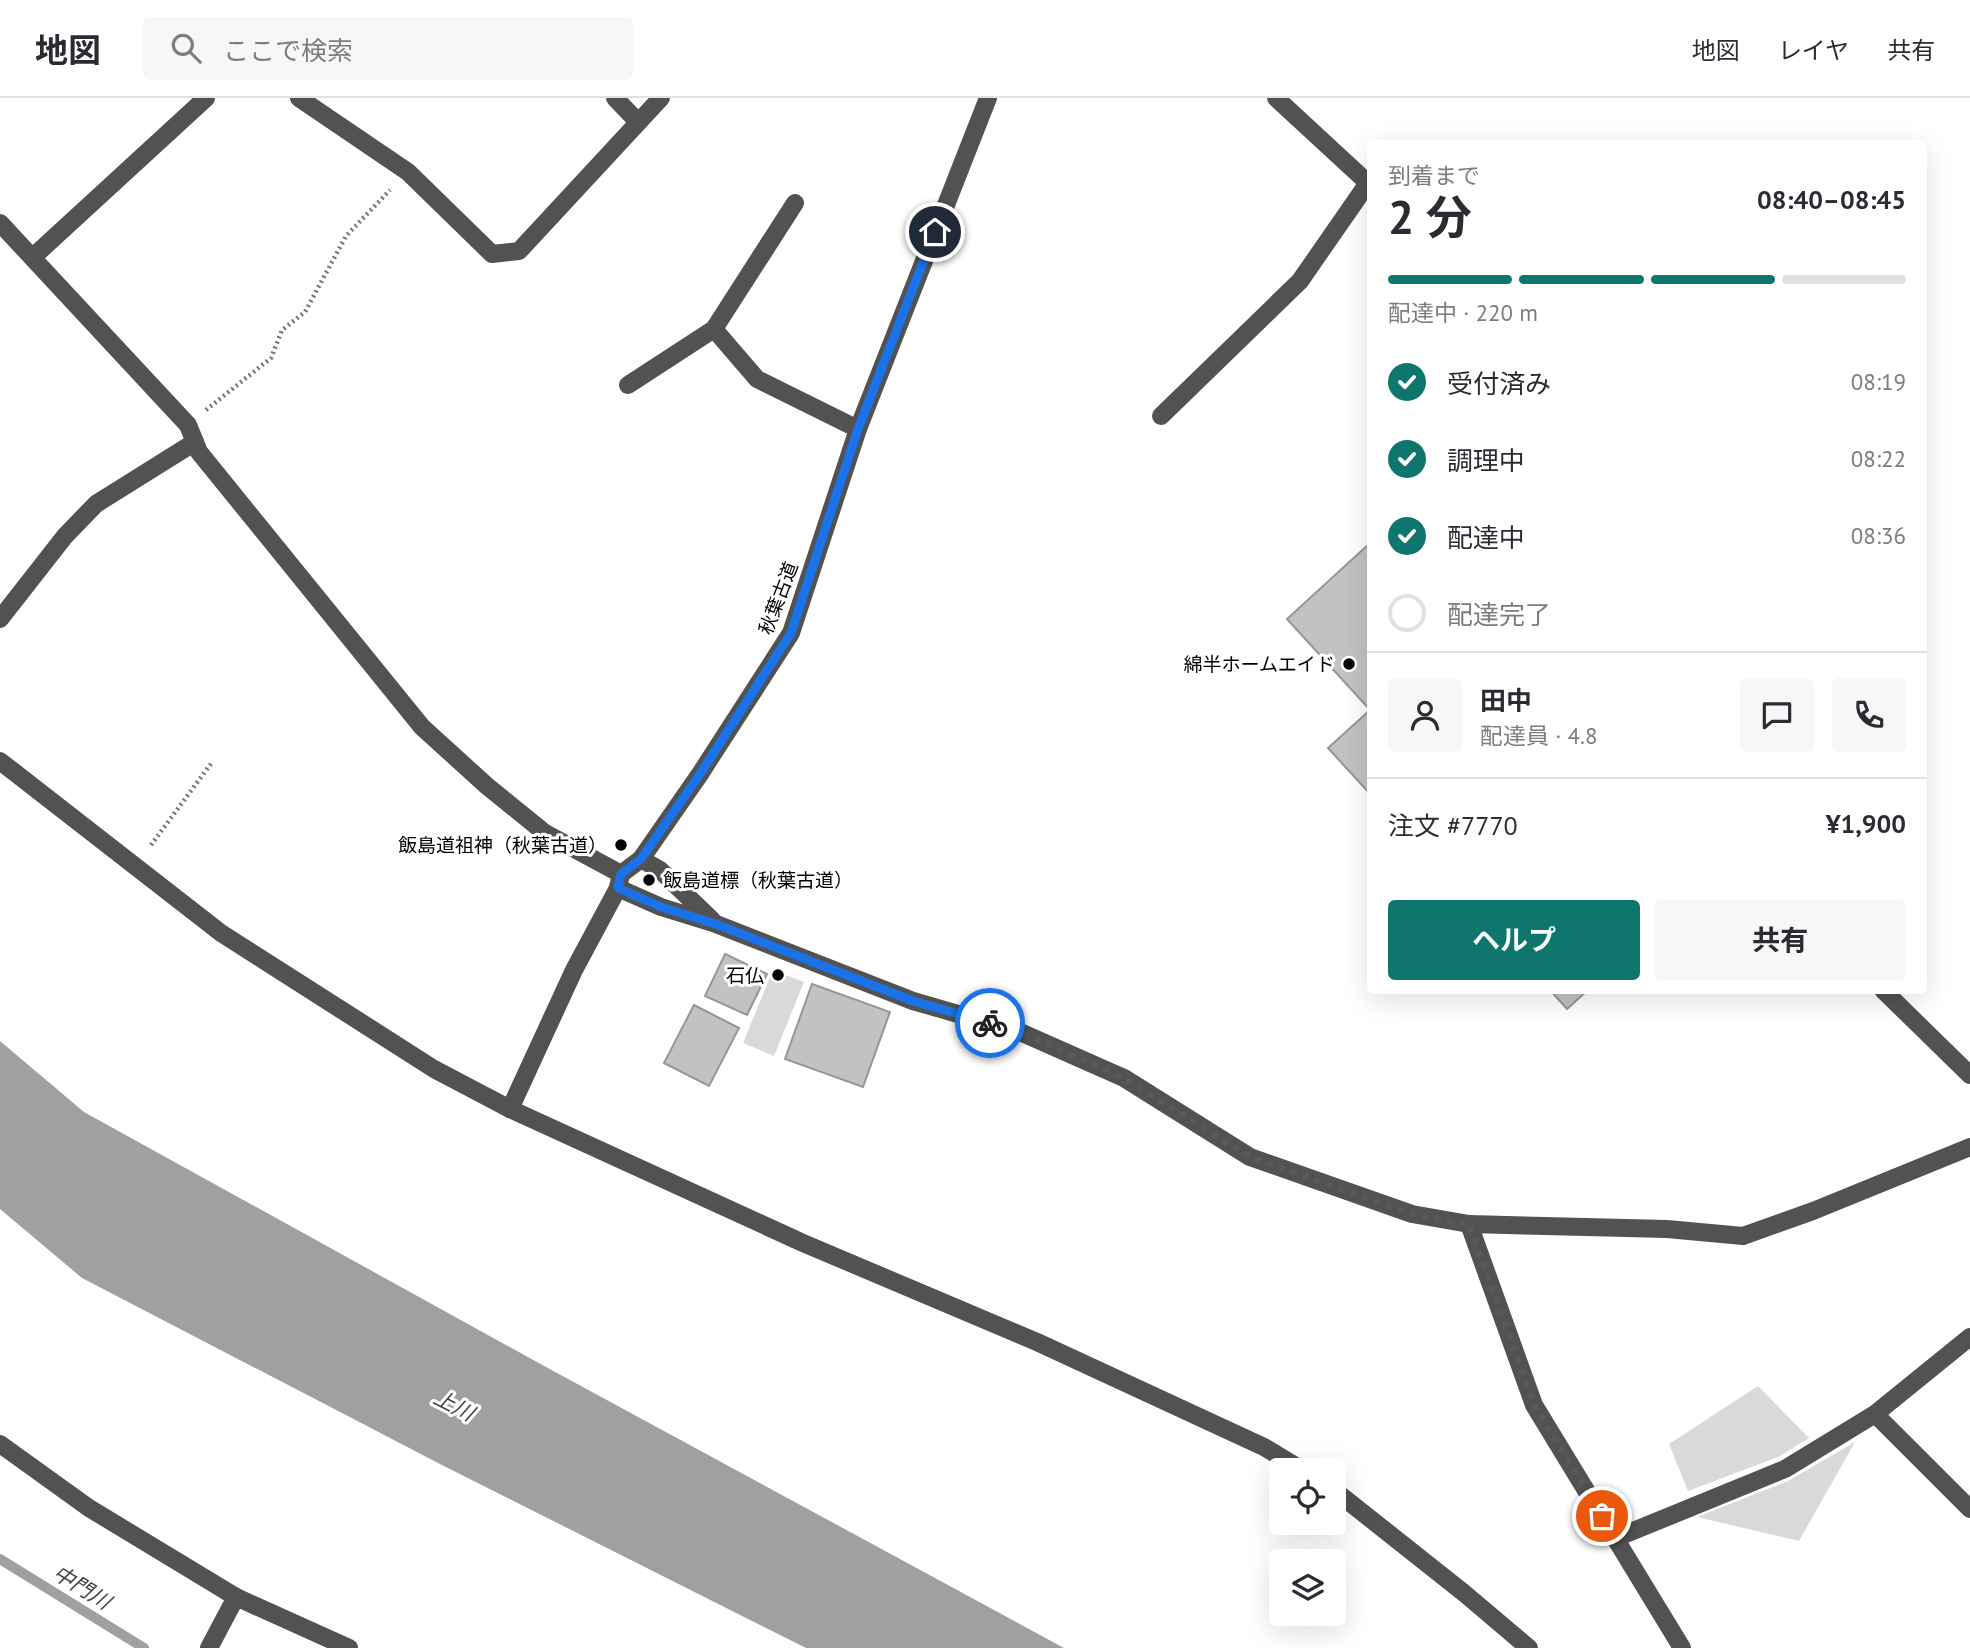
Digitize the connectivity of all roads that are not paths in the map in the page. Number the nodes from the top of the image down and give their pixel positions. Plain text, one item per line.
1 (206, 98) edge
2 (299, 98) edge
3 (615, 98) edge
4 (661, 98) edge
5 (988, 98) edge
6 (1276, 98) edge
7 (638, 122) junction
8 (795, 203) dead end
9 (0, 223) edge
10 (33, 257) junction
11 (714, 329) junction
12 (628, 385) dead end
13 (1161, 416) dead end
14 (858, 429) junction
15 (191, 433) junction
16 (0, 619) edge
17 (0, 761) edge
18 (641, 859) junction
19 (620, 881) junction
20 (716, 924) junction
21 (1887, 994) edge
22 (1970, 1075) edge
23 (510, 1109) junction
24 (1970, 1147) edge
25 (1469, 1224) junction
26 (1970, 1337) edge
27 (1875, 1414) junction
28 (0, 1444) edge
29 (1282, 1458) edge
30 (1346, 1500) edge
31 (1970, 1509) edge
32 (1616, 1538) junction
33 (236, 1597) junction
34 (209, 1648) edge
35 (349, 1648) edge
36 (1528, 1648) edge
37 (1682, 1648) edge

1 - 10 street
2 - 7 street
3 - 7 street
4 - 7 street
5 - 14 street, 秋葉古道
6 - 13 street
8 - 11 street
9 - 10 street
10 - 15 street
11 - 12 street
11 - 14 street
14 - 18 street, 秋葉古道
15 - 16 street
15 - 19 street
17 - 23 street
18 - 19 street, 秋葉古道
18 - 20 street
19 - 20 street
19 - 23 street, 秋葉古道
20 - 25 street
21 - 22 street
23 - 29 street
24 - 25 street
25 - 32 street
26 - 27 street
27 - 31 street
27 - 32 street
28 - 33 street
30 - 36 street
32 - 37 street
33 - 34 street
33 - 35 street

